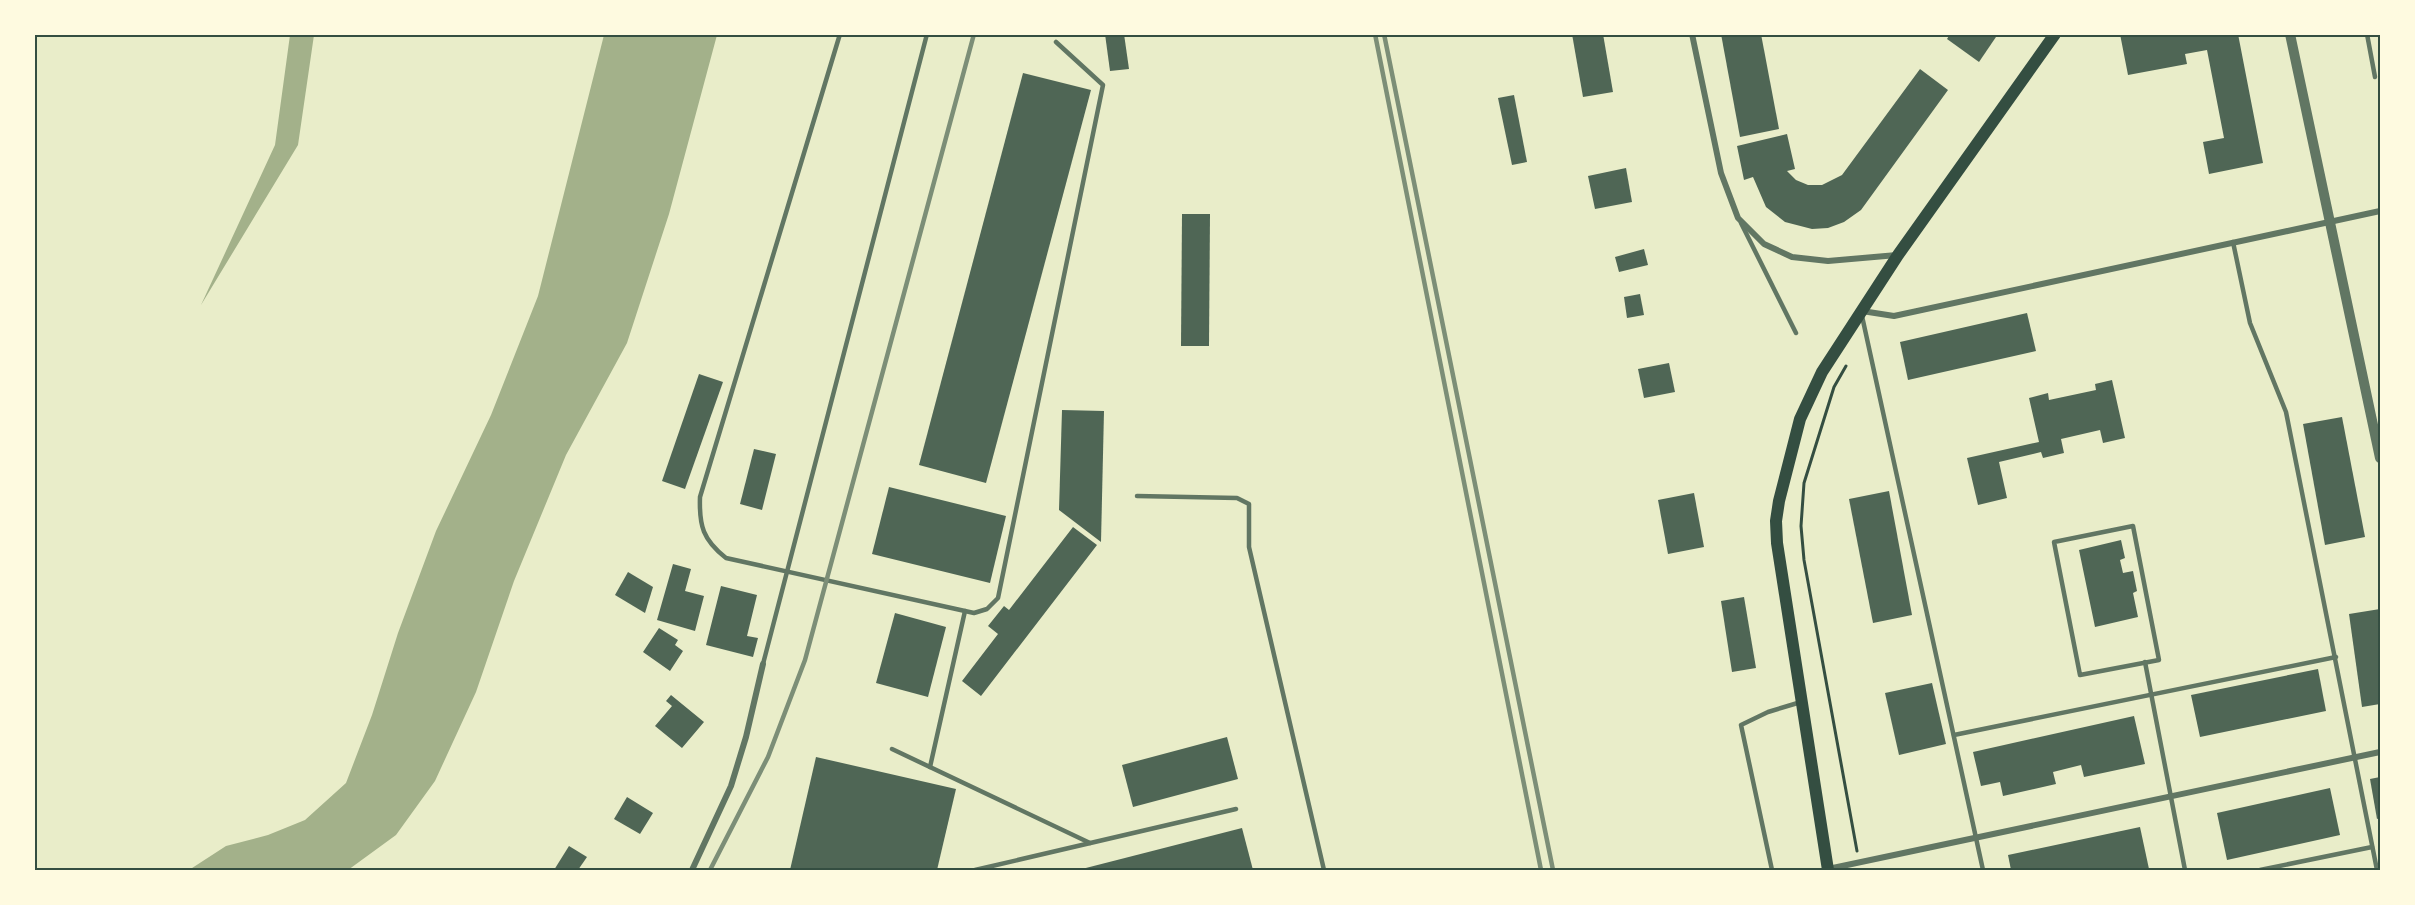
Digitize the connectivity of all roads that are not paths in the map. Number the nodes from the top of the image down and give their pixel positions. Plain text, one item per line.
1 (840, 34) edge
2 (927, 34) edge
3 (1692, 34) edge
4 (2055, 34) edge
5 (2290, 34) edge
6 (2367, 34) edge
7 (1056, 42) dead end
8 (2375, 77) dead end
9 (2380, 211) edge
10 (1738, 218) junction
11 (2331, 221) junction
12 (2233, 242) junction
13 (1898, 255) junction
14 (1861, 311) junction
15 (1796, 333) dead end
16 (2380, 458) edge
17 (1137, 496) dead end
18 (785, 572) junction
19 (965, 611) junction
20 (2336, 657) junction
21 (2145, 662) junction
22 (762, 663) joint
23 (2151, 696) junction
24 (1802, 702) junction
25 (1954, 735) junction
26 (892, 749) dead end
27 (2380, 752) edge
28 (2354, 758) junction
29 (930, 767) junction
30 (2171, 796) junction
31 (1236, 809) dead end
32 (1976, 837) junction
33 (1090, 843) junction
34 (2372, 847) junction
35 (692, 870) edge
36 (975, 870) edge
37 (1324, 870) edge
38 (1772, 870) edge
39 (1828, 870) edge
40 (1983, 870) edge
41 (2185, 870) edge
42 (2260, 870) edge
43 (2377, 870) edge

1 - 18 lane
2 - 18 lane
3 - 10 street
4 - 13 main road
5 - 11 street
6 - 8 lane
7 - 19 lane
9 - 11 street
10 - 13 street
10 - 15 lane
11 - 12 street
11 - 16 street
12 - 14 street
12 - 20 lane
13 - 14 main road
14 - 24 main road
14 - 25 lane
17 - 37 lane
18 - 19 lane
18 - 22 lane
19 - 29 lane
20 - 23 lane
20 - 28 lane
21 - 21 lane
21 - 23 lane
22 - 35 street
23 - 25 lane
23 - 30 lane
24 - 38 lane
24 - 39 main road
25 - 32 lane
26 - 29 lane
27 - 28 street
28 - 30 street
28 - 34 lane
29 - 33 lane
30 - 32 street
30 - 41 lane
31 - 33 lane
32 - 39 street
32 - 40 lane
33 - 36 lane
34 - 42 lane
34 - 43 lane

